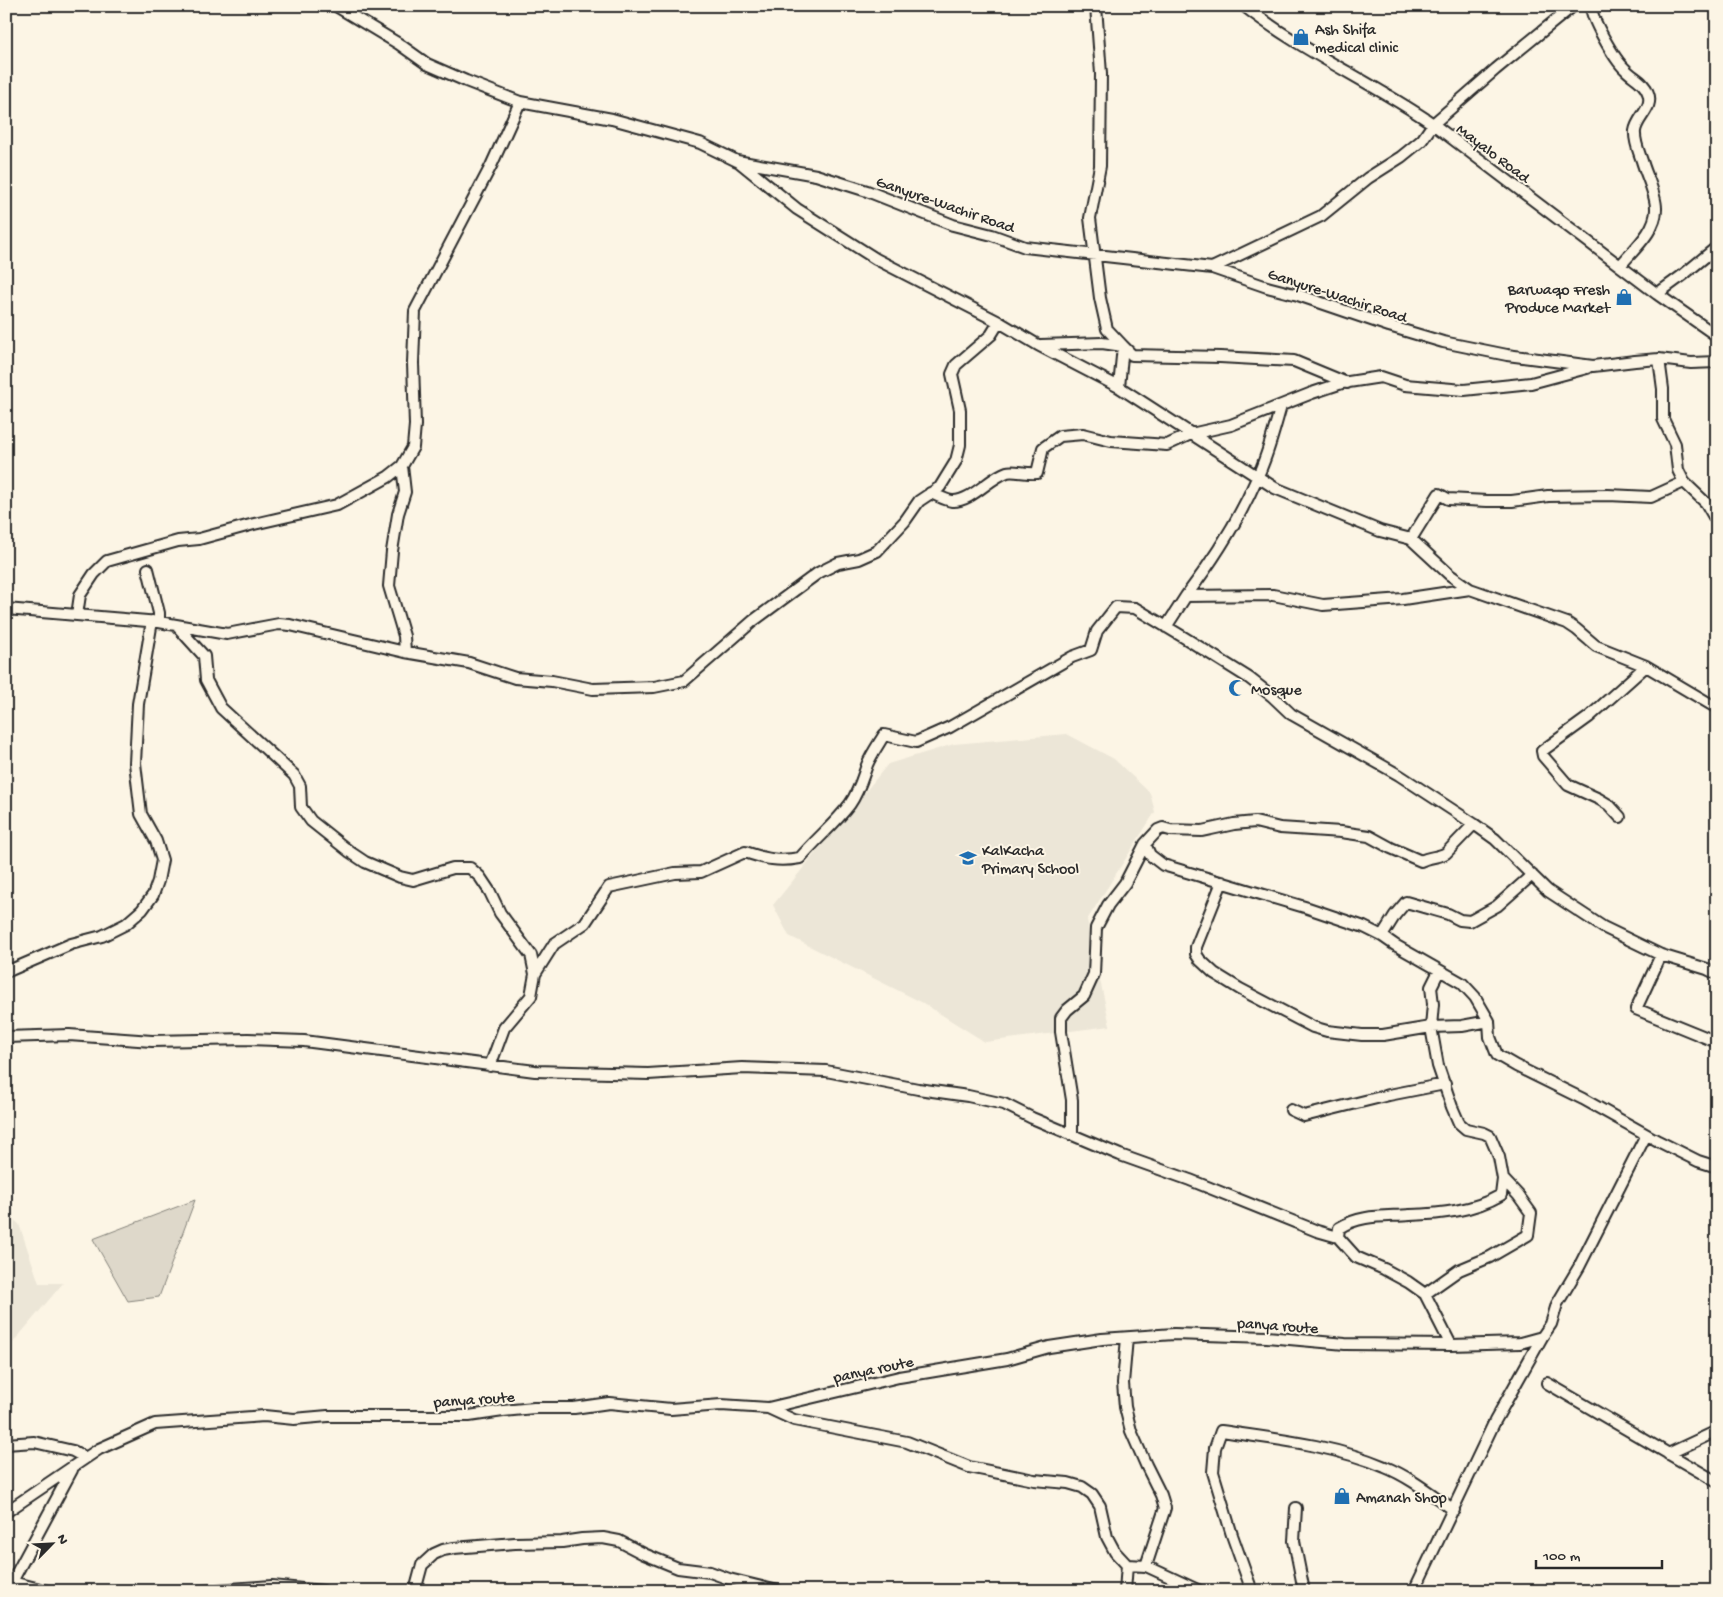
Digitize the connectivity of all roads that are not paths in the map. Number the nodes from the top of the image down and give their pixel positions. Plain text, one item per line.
1 (336, 6) edge
2 (1096, 6) edge
3 (1244, 6) edge
4 (1573, 6) edge
5 (1591, 6) edge
6 (520, 102) junction
7 (1433, 124) junction
8 (737, 161) junction
9 (1717, 247) edge
10 (1095, 255) junction
11 (1620, 266) junction
12 (1212, 268) junction
13 (1657, 294) junction
14 (999, 322) junction
15 (1717, 336) edge
16 (1038, 345) junction
17 (1123, 346) junction
18 (1659, 360) junction
19 (1717, 362) edge
20 (1593, 366) junction
21 (1347, 383) junction
22 (1118, 387) junction
23 (1281, 406) junction
24 (1191, 434) junction
25 (402, 466) junction
26 (1258, 478) junction
27 (1684, 482) junction
28 (930, 493) junction
29 (1717, 522) edge
30 (1411, 539) junction
31 (148, 569) dead end
32 (1470, 589) junction
33 (1186, 596) junction
34 (6, 609) edge
35 (77, 615) junction
36 (156, 622) junction
37 (176, 625) junction
38 (1166, 627) junction
39 (405, 652) junction
40 (1646, 666) junction
41 (1717, 708) edge
42 (1620, 817) dead end
43 (1474, 824) junction
44 (1144, 844) junction
45 (1532, 875) junction
46 (1222, 882) junction
47 (1382, 936) junction
48 (1661, 955) junction
49 (1439, 971) junction
50 (6, 972) edge
51 (535, 974) junction
52 (1717, 974) edge
53 (1489, 1021) junction
54 (1431, 1027) junction
55 (6, 1037) edge
56 (1717, 1042) edge
57 (490, 1066) junction
58 (1445, 1084) junction
59 (1292, 1110) dead end
60 (1072, 1135) junction
61 (1646, 1135) junction
62 (1717, 1167) edge
63 (1503, 1179) junction
64 (1338, 1237) junction
65 (1424, 1294) junction
66 (1542, 1337) junction
67 (1127, 1338) junction
68 (1451, 1346) junction
69 (1547, 1383) dead end
70 (768, 1408) junction
71 (1717, 1431) edge
72 (6, 1444) edge
73 (1668, 1454) junction
74 (86, 1458) junction
75 (74, 1466) junction
76 (1717, 1482) edge
77 (1296, 1508) dead end
78 (1454, 1510) junction
79 (6, 1512) edge
80 (1127, 1565) junction
81 (1146, 1566) junction
82 (8, 1585) edge
83 (48, 1591) edge
84 (202, 1591) edge
85 (323, 1591) edge
86 (415, 1591) edge
87 (778, 1591) edge
88 (1125, 1591) edge
89 (1200, 1591) edge
90 (1252, 1591) edge
91 (1304, 1591) edge
92 (1414, 1591) edge

1 - 6 street, Ganyure-Wachir Road
2 - 10 street
3 - 7 street, Mayalo Road
4 - 7 street
5 - 11 street
6 - 8 street, Ganyure-Wachir Road
6 - 25 street
7 - 11 street, Mayalo Road
7 - 12 street
8 - 10 street, Ganyure-Wachir Road
8 - 14 street
9 - 13 street
10 - 12 street, Ganyure-Wachir Road
10 - 17 street
11 - 13 street, Mayalo Road
12 - 20 street, Ganyure-Wachir Road
13 - 15 street, Mayalo Road
14 - 16 street
14 - 28 street
16 - 17 street
16 - 22 street
17 - 21 street
17 - 22 street
18 - 19 street, Ganyure-Wachir Road
18 - 20 street, Ganyure-Wachir Road
18 - 27 street
20 - 21 street
21 - 23 street
22 - 24 street
23 - 24 street
23 - 26 street
24 - 26 street
24 - 28 street
25 - 35 street
25 - 39 street
26 - 30 street
26 - 33 street
27 - 29 street
27 - 30 street
28 - 39 street
30 - 32 street
31 - 36 street
32 - 33 street
32 - 40 street
33 - 38 street
34 - 35 street
35 - 36 street
36 - 37 street
36 - 50 street
37 - 39 street
37 - 51 street
38 - 43 street
38 - 51 street
40 - 41 street
40 - 42 street
43 - 44 street
43 - 45 street
44 - 46 street
44 - 60 street
45 - 47 street
45 - 48 street
46 - 47 street
46 - 54 street
47 - 49 street
48 - 52 street
48 - 56 street
49 - 53 street
49 - 54 street
51 - 57 street
53 - 54 street
53 - 61 street
54 - 58 street
55 - 57 street
57 - 60 street
58 - 59 street
58 - 63 street
60 - 64 street
61 - 62 street
61 - 66 street
63 - 64 street
63 - 65 street
64 - 65 street
65 - 68 street
66 - 68 street, panya route
66 - 78 street
67 - 68 street, panya route
67 - 70 street, panya route
67 - 81 street
69 - 73 street
70 - 74 street, panya route
70 - 80 street
71 - 73 street
72 - 74 street
73 - 76 street
74 - 75 street, panya route
75 - 79 street, panya route
75 - 82 street
77 - 91 street
78 - 90 street
78 - 92 street
80 - 81 street
80 - 88 street
81 - 89 street
82 - 83 street
84 - 85 street
86 - 87 street

